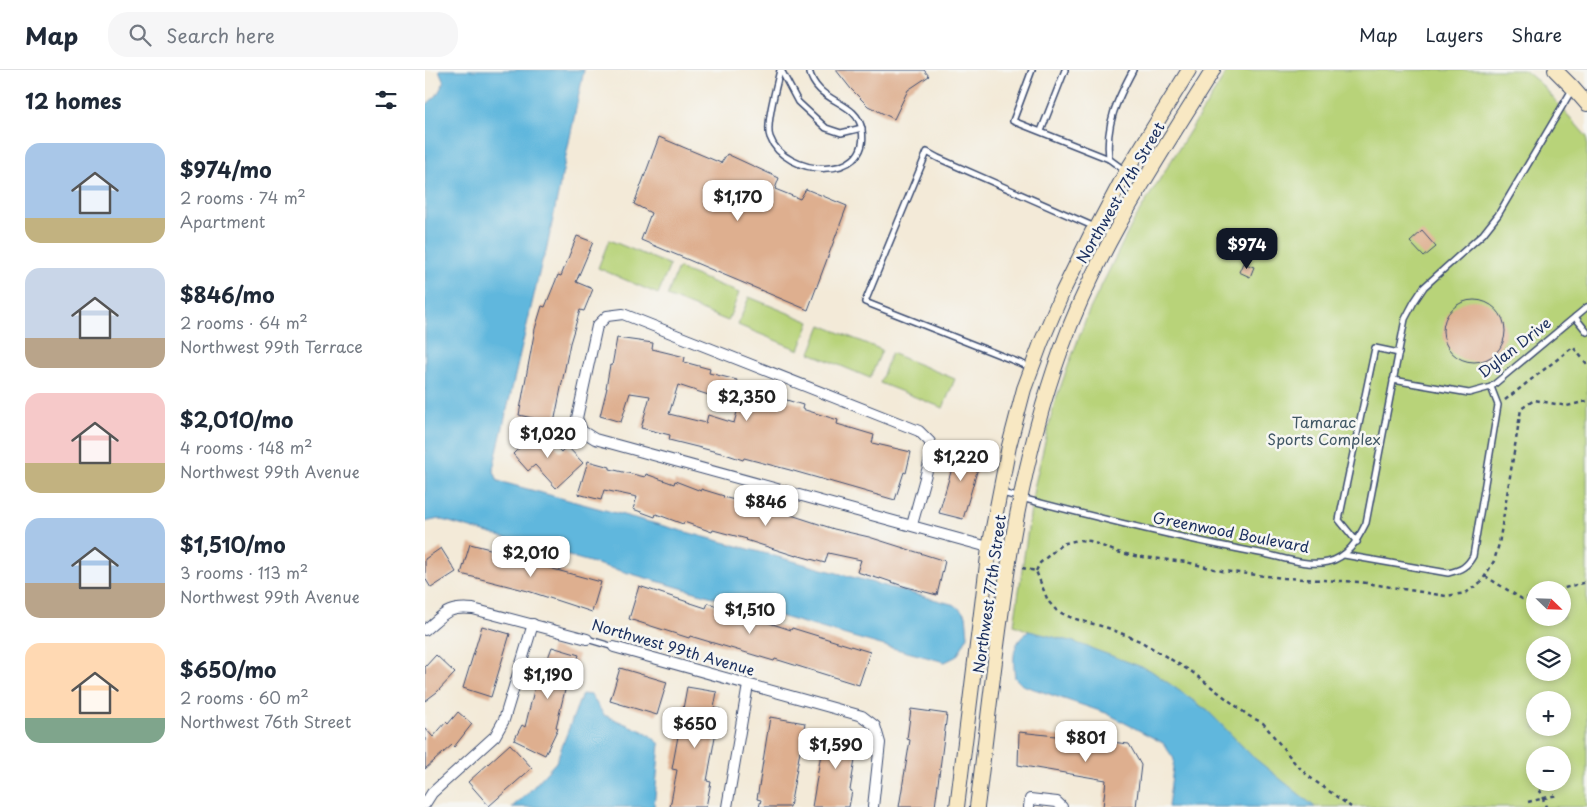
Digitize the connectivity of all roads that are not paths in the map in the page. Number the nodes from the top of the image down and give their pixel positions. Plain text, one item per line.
1 (780, 70) edge
2 (809, 70) edge
3 (1032, 70) edge
4 (1065, 70) edge
5 (1133, 70) edge
6 (1189, 70) edge
7 (1213, 70) edge
8 (1555, 70) edge
9 (1573, 88) junction
10 (1587, 104) edge
11 (862, 128) junction
12 (1041, 131) junction
13 (1109, 159) junction
14 (1127, 172) junction
15 (1097, 227) junction
16 (1114, 235) junction
17 (1587, 307) edge
18 (1575, 317) junction
19 (1587, 332) edge
20 (1399, 352) junction
21 (1032, 368) junction
22 (1393, 380) junction
23 (1491, 387) junction
24 (1001, 493) junction
25 (1020, 498) junction
26 (912, 526) junction
27 (1357, 542) junction
28 (989, 548) junction
29 (1010, 553) junction
30 (1344, 555) junction
31 (533, 624) junction
32 (425, 630) edge
33 (587, 639) joint
34 (614, 647) joint
35 (748, 684) junction
36 (425, 804) edge
37 (727, 807) edge
38 (873, 807) edge
39 (957, 807) edge
40 (977, 807) edge
41 (1029, 807) edge
42 (1063, 807) edge

1 - 11 lane
1 - 11 lane
2 - 11 lane
3 - 12 lane
4 - 12 lane
5 - 13 lane
6 - 14 street, Northwest 77th Street
7 - 16 street, Northwest 77th Street
8 - 9 street
9 - 10 street
9 - 20 lane, Greenwood Boulevard
12 - 13 lane
13 - 14 lane
14 - 15 street, Northwest 77th Street
15 - 16 lane
15 - 21 street, Northwest 77th Street
15 - 21 lane
16 - 25 street, Northwest 77th Street
17 - 18 lane, Dylan Drive
18 - 19 lane
18 - 23 lane, Dylan Drive
20 - 22 lane, Greenwood Boulevard
20 - 27 lane
21 - 24 street, Northwest 77th Street
22 - 23 lane, Dylan Drive
22 - 27 lane, Greenwood Boulevard
23 - 30 lane
24 - 25 lane, Greenwood Boulevard
24 - 28 street, Northwest 77th Street
25 - 29 street, Northwest 77th Street
25 - 30 lane, Greenwood Boulevard
26 - 26 street
26 - 28 street
27 - 30 lane, Greenwood Boulevard
28 - 29 street
28 - 39 street, Northwest 77th Street
29 - 40 street, Northwest 77th Street
31 - 32 street, Northwest 99th Avenue
31 - 33 street, Northwest 99th Avenue
31 - 36 street
33 - 34 lane, Northwest 99th Avenue
34 - 35 street, Northwest 99th Avenue
35 - 37 street
35 - 38 street, Northwest 99th Avenue
41 - 42 street

